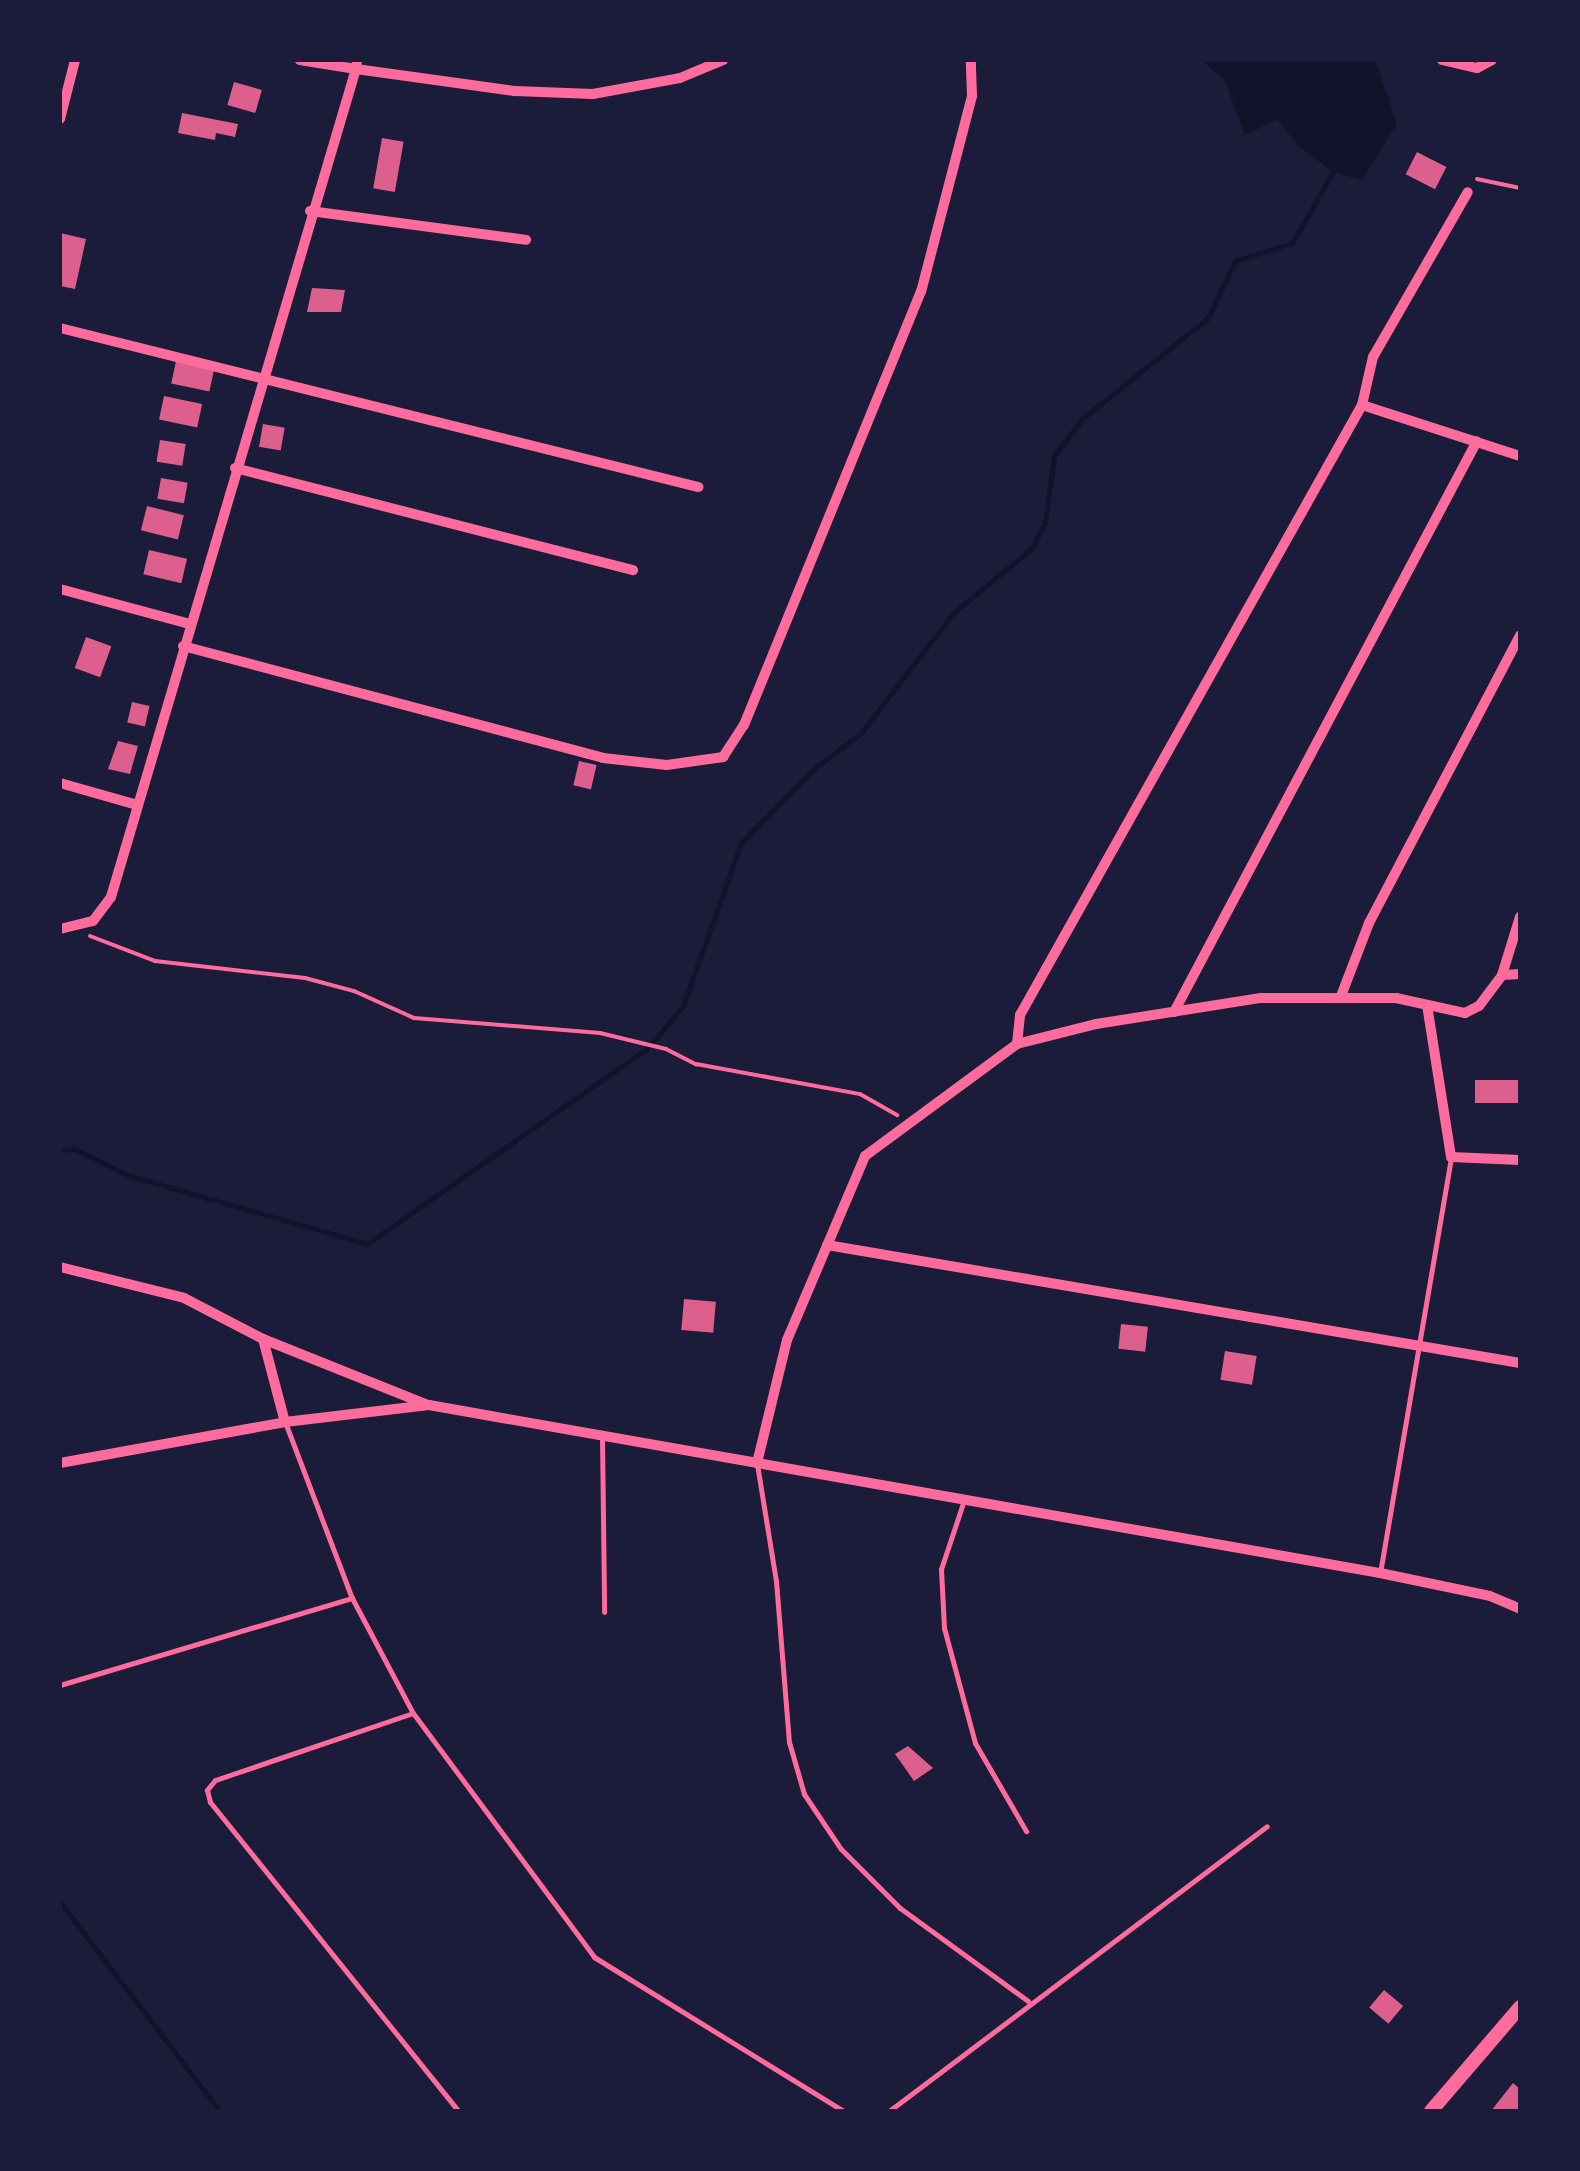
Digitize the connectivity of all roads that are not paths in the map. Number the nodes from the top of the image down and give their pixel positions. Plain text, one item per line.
1 (75, 60) edge
2 (300, 60) edge
3 (723, 60) edge
4 (970, 60) edge
5 (1442, 60) edge
6 (1492, 60) edge
7 (356, 64) edge
8 (60, 120) edge
9 (1468, 192) road end
10 (310, 211) junction
11 (526, 240) dead end
12 (60, 328) edge
13 (262, 377) junction
14 (1362, 405) junction
15 (1477, 441) junction
16 (1520, 456) edge
17 (236, 468) junction
18 (698, 487) dead end
19 (632, 570) dead end
20 (60, 589) edge
21 (190, 624) junction
22 (1520, 635) edge
23 (184, 646) junction
24 (60, 784) edge
25 (137, 806) junction
26 (1520, 917) edge
27 (64, 929) edge
28 (1520, 974) edge
29 (1502, 976) junction
30 (1341, 996) junction
31 (1427, 1004) junction
32 (1174, 1012) junction
33 (1017, 1044) junction
34 (1452, 1157) junction
35 (1520, 1160) edge
36 (827, 1244) junction
37 (60, 1267) edge
38 (263, 1338) junction
39 (1420, 1345) junction
40 (1520, 1363) edge
41 (428, 1405) junction
42 (285, 1422) junction
43 (602, 1434) junction
44 (60, 1462) edge
45 (756, 1462) junction
46 (964, 1500) junction
47 (1380, 1572) junction
48 (352, 1598) junction
49 (1520, 1609) edge
50 (604, 1612) dead end
51 (60, 1686) edge
52 (413, 1713) junction
53 (1267, 1826) dead end
54 (1026, 1831) dead end
55 (1028, 2001) junction
56 (1520, 2008) edge
57 (458, 2111) edge
58 (844, 2111) edge
59 (888, 2111) edge
60 (1432, 2111) edge

1 - 8 street
2 - 7 street
3 - 7 street
4 - 23 street
5 - 6 street
7 - 10 street
9 - 14 street
10 - 11 street
10 - 13 street
12 - 13 street
13 - 17 street
13 - 18 street
14 - 15 street
14 - 33 street
15 - 16 street
15 - 32 street
17 - 19 street
17 - 21 street
20 - 21 street
21 - 23 street
22 - 30 street
23 - 25 street
24 - 25 street
25 - 27 street
26 - 29 street
28 - 29 street
29 - 31 street
30 - 31 street
30 - 32 street
31 - 34 street
32 - 33 street
33 - 36 street
34 - 35 street
34 - 39 lane
36 - 39 street
36 - 45 street
37 - 38 street
38 - 41 street
38 - 42 street
39 - 40 street
39 - 47 lane
41 - 42 street
41 - 43 street
42 - 44 street
42 - 48 lane
43 - 45 street
43 - 50 lane
45 - 46 street
45 - 55 lane
46 - 47 street
46 - 54 lane
47 - 49 street
48 - 51 lane
48 - 52 lane
52 - 57 lane
52 - 58 lane
53 - 55 lane
55 - 59 lane
56 - 60 street

